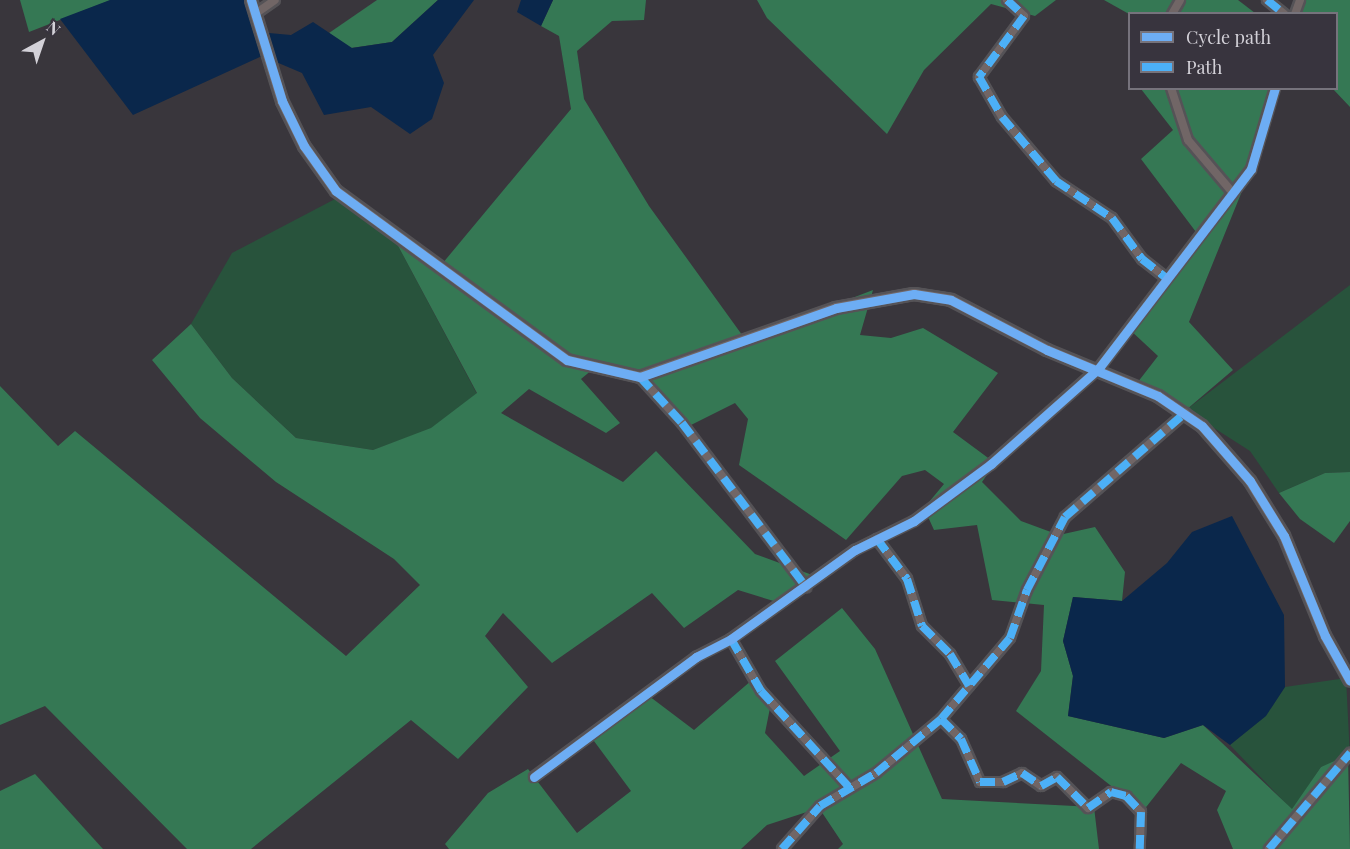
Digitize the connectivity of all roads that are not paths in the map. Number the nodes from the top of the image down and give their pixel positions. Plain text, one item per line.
1 (251, 0) edge
2 (275, 0) edge
3 (1006, 0) edge
4 (1267, 0) edge
5 (1282, 12) edge
6 (255, 14) junction
7 (1172, 90) edge
8 (1274, 90) edge
9 (1233, 193) junction
10 (1167, 278) junction
11 (1100, 368) junction
12 (640, 377) junction
13 (1185, 413) junction
14 (877, 539) junction
15 (806, 587) junction
16 (731, 639) junction
17 (1350, 681) edge
18 (969, 686) junction
19 (941, 719) junction
20 (1350, 753) edge
21 (534, 777) dead end
22 (848, 786) junction
23 (782, 849) edge
24 (1140, 849) edge
25 (1269, 849) edge

1 - 6 street
2 - 6 street
3 - 10 street
4 - 5 street
6 - 12 street
7 - 9 street
8 - 9 street
9 - 10 street
10 - 11 street
11 - 12 street
11 - 13 street
11 - 14 street
12 - 15 street
13 - 17 street
13 - 18 street
14 - 15 street
14 - 18 street
15 - 16 street
16 - 21 street
16 - 22 street
18 - 19 street
19 - 22 street
19 - 24 street
20 - 25 street
22 - 23 street

